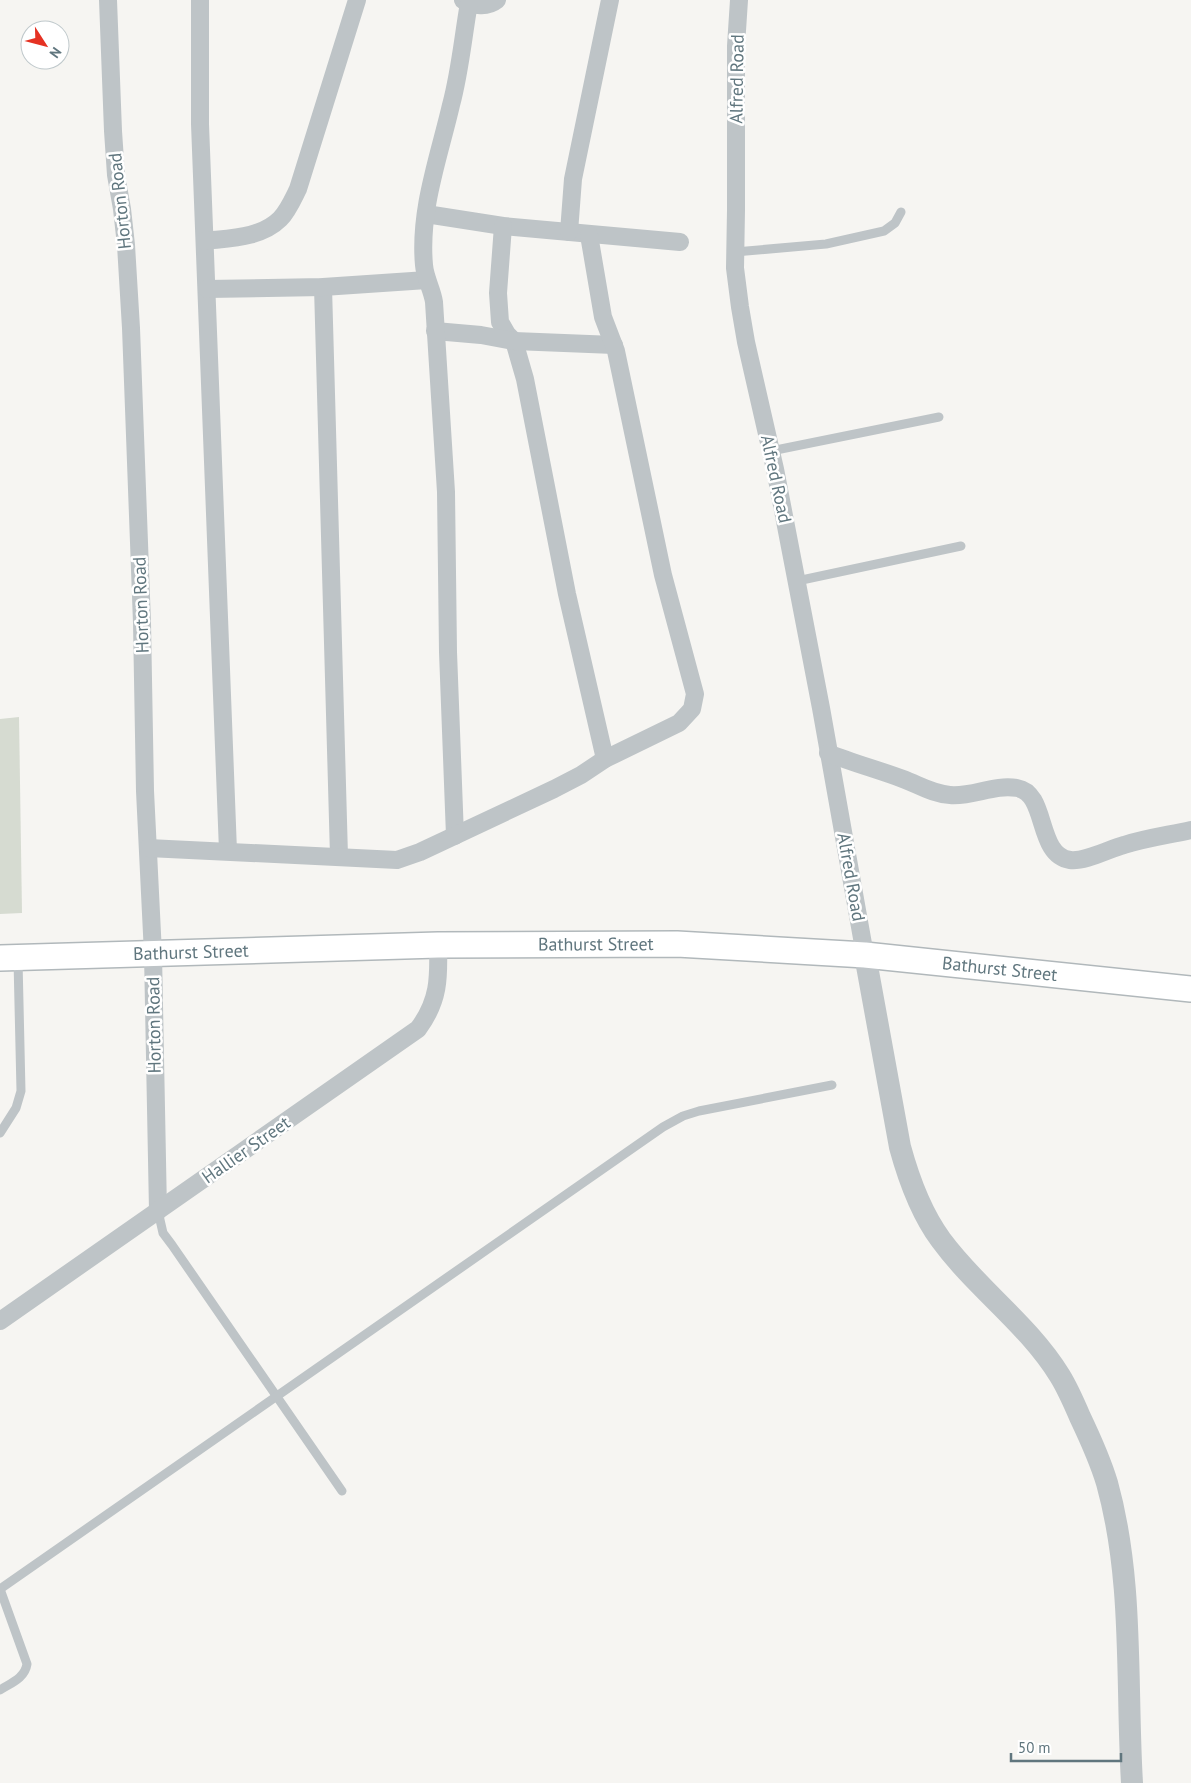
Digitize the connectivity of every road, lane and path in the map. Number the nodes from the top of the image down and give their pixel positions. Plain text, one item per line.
1 (108, 0) edge
2 (200, 0) edge
3 (357, 0) edge
4 (497, 0) edge
5 (610, 0) edge
6 (739, 0) edge
7 (466, 2) edge
8 (902, 212) dead end
9 (426, 214) junction
10 (503, 226) junction
11 (569, 232) junction
12 (590, 235) junction
13 (206, 241) junction
14 (680, 242) dead end
15 (735, 252) junction
16 (427, 280) junction
17 (323, 286) junction
18 (207, 289) junction
19 (435, 331) junction
20 (514, 341) junction
21 (614, 345) junction
22 (939, 416) dead end
23 (771, 451) junction
24 (961, 546) dead end
25 (797, 581) junction
26 (828, 753) junction
27 (604, 759) junction
28 (1191, 830) edge
29 (455, 836) junction
30 (148, 848) junction
31 (228, 851) junction
32 (339, 856) junction
33 (438, 945) junction
34 (153, 954) junction
35 (865, 955) junction
36 (9, 958) edge
37 (1191, 990) edge
38 (832, 1085) dead end
39 (0, 1133) edge
40 (158, 1211) junction
41 (0, 1321) edge
42 (276, 1398) junction
43 (342, 1491) dead end
44 (0, 1589) edge
45 (0, 1690) edge
46 (1132, 1783) edge

1 - 30 street, Horton Road
2 - 13 street
3 - 13 street
4 - 7 street
5 - 11 street
6 - 15 street, Alfred Road
7 - 9 street
8 - 15 lane
9 - 10 street
9 - 16 street
10 - 11 street
10 - 20 street
11 - 12 street
12 - 14 street
12 - 21 street
13 - 18 street
15 - 23 street, Alfred Road
16 - 17 street
16 - 19 street
17 - 18 street
17 - 32 street
18 - 31 street
19 - 20 street
19 - 29 street
20 - 21 street
20 - 27 street
21 - 27 street
22 - 23 lane
23 - 25 street, Alfred Road
24 - 25 lane
25 - 26 street, Alfred Road
26 - 28 street
26 - 35 street, Alfred Road
27 - 29 street
29 - 32 street
30 - 31 street
30 - 34 street, Horton Road
31 - 32 street
33 - 34 main road, Bathurst Street
33 - 35 main road, Bathurst Street
33 - 40 street, Hallier Street
34 - 36 main road, Bathurst Street
34 - 40 street, Horton Road
35 - 37 main road, Bathurst Street
35 - 46 street
36 - 39 lane
38 - 42 lane
40 - 41 street, Hallier Street
40 - 42 lane
42 - 43 lane
42 - 44 lane
44 - 45 lane

